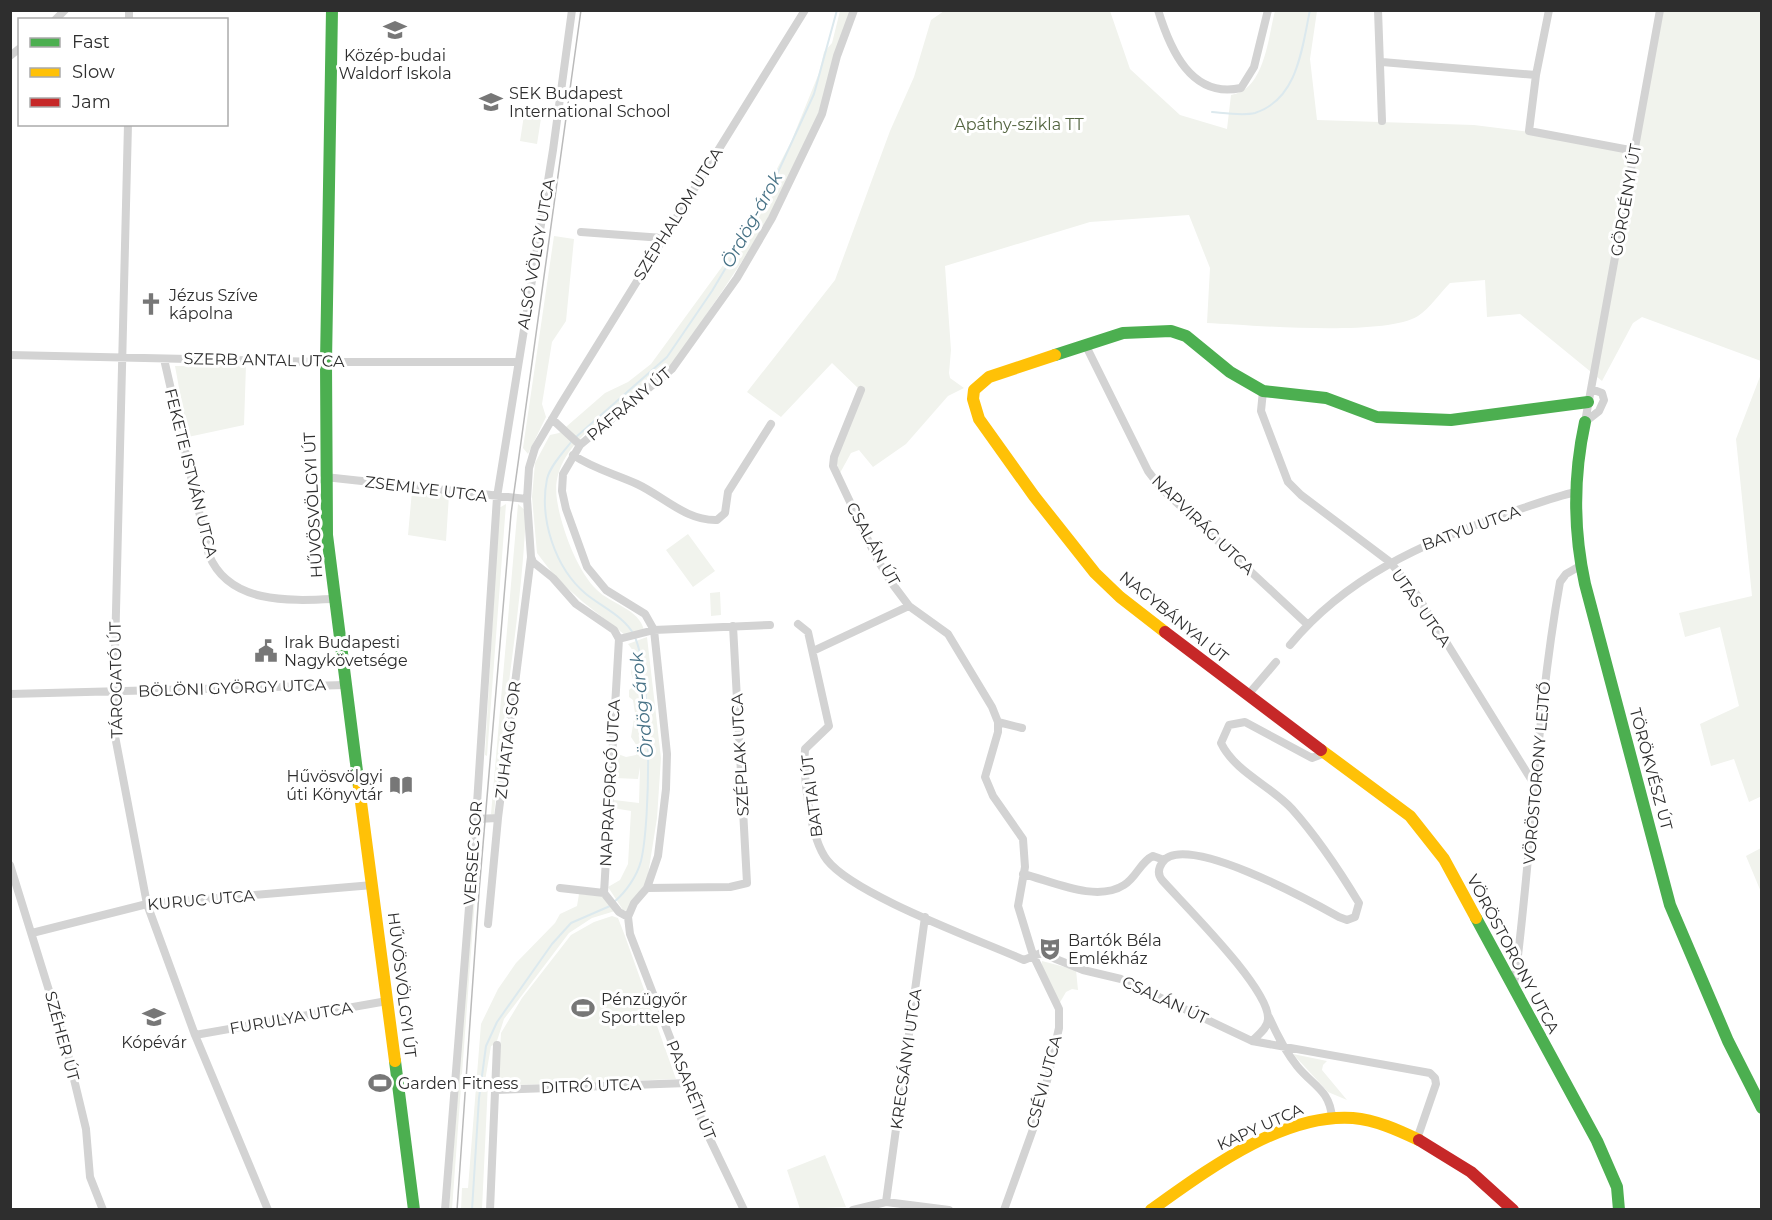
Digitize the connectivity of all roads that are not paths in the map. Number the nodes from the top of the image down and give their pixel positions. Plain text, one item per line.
1 (332, 10) edge
2 (572, 10) edge
3 (805, 10) edge
4 (854, 10) edge
5 (1158, 10) edge
6 (1268, 10) edge
7 (1378, 10) edge
8 (1549, 10) edge
9 (1660, 10) edge
10 (1382, 62) junction
11 (1536, 75) junction
12 (1382, 121) dead end
13 (128, 126) edge
14 (1635, 151) junction
15 (581, 232) dead end
16 (663, 238) junction
17 (1086, 346) junction
18 (10, 355) edge
19 (123, 357) junction
20 (164, 358) junction
21 (326, 362) junction
22 (517, 362) junction
23 (1591, 389) junction
24 (861, 390) dead end
25 (1263, 391) junction
26 (1588, 402) junction
27 (552, 419) junction
28 (1585, 422) junction
29 (771, 423) dead end
30 (580, 445) junction
31 (573, 455) junction
32 (325, 477) junction
33 (1576, 492) junction
34 (497, 497) junction
35 (527, 499) junction
36 (531, 556) junction
37 (1390, 562) junction
38 (1581, 566) junction
39 (334, 599) junction
40 (909, 606) junction
41 (798, 624) dead end
42 (1307, 624) junction
43 (770, 625) dead end
44 (733, 626) junction
45 (654, 630) junction
46 (623, 638) junction
47 (1290, 645) dead end
48 (813, 651) junction
49 (1276, 662) dead end
50 (345, 685) junction
51 (114, 692) junction
52 (10, 694) edge
53 (1247, 696) junction
54 (998, 722) junction
55 (1022, 728) dead end
56 (1325, 753) junction
57 (1534, 784) junction
58 (498, 818) junction
59 (476, 819) junction
60 (1164, 860) junction
61 (10, 865) edge
62 (1023, 874) junction
63 (373, 885) junction
64 (560, 888) dead end
65 (647, 888) junction
66 (604, 894) junction
67 (147, 904) junction
68 (628, 917) junction
69 (925, 917) junction
70 (488, 924) dead end
71 (32, 933) junction
72 (1033, 955) junction
73 (1514, 991) junction
74 (387, 1001) junction
75 (1269, 1017) junction
76 (195, 1035) junction
77 (1252, 1041) junction
78 (497, 1045) dead end
79 (1282, 1046) junction
80 (687, 1083) junction
81 (496, 1090) junction
82 (1761, 1108) edge
83 (1332, 1118) junction
84 (1416, 1139) junction
85 (886, 1202) junction
86 (103, 1209) edge
87 (268, 1209) edge
88 (414, 1209) edge
89 (445, 1209) edge
90 (490, 1209) edge
91 (744, 1209) edge
92 (853, 1209) edge
93 (949, 1209) edge
94 (1004, 1209) edge
95 (1151, 1209) edge
96 (1513, 1209) edge
97 (1619, 1209) edge

1 - 21 street, HŰVÖSVÖLGYI ÚT
2 - 22 street, ALSÓ VÖLGY UTCA
3 - 16 street, SZÉPHALOM UTCA
4 - 30 street, PÁFRÁNY ÚT
5 - 6 street
7 - 10 street
8 - 11 street
9 - 14 street, GÖRGÉNYI ÚT
10 - 11 street
10 - 12 street
11 - 14 street
13 - 19 street, TÁROGATÓ ÚT
14 - 23 street, GÖRGÉNYI ÚT
15 - 16 street
16 - 27 street, SZÉPHALOM UTCA
17 - 25 street, NAGYBÁNYAI ÚT
17 - 42 street, NAPVIRÁG UTCA
17 - 53 street, NAGYBÁNYAI ÚT
18 - 19 street, SZERB ANTAL UTCA
19 - 20 street, SZERB ANTAL UTCA
19 - 51 street, TÁROGATÓ ÚT
20 - 21 street, SZERB ANTAL UTCA
20 - 39 street, FEKETE ISTVÁN UTCA
21 - 22 street, SZERB ANTAL UTCA
21 - 32 street, HŰVÖSVÖLGYI ÚT
22 - 34 street, ALSÓ VÖLGY UTCA
23 - 26 street, TÖRÖKVÉSZ ÚT
23 - 28 street
24 - 40 street, CSALÁN ÚT
25 - 26 street, NAGYBÁNYAI ÚT
25 - 37 street, UTAS UTCA
26 - 28 street, TÖRÖKVÉSZ ÚT
27 - 30 street
27 - 35 street, ZUHATAG SOR
28 - 33 street, TÖRÖKVÉSZ ÚT
29 - 31 street
30 - 31 street
31 - 45 street
32 - 34 street, ZSEMLYE UTCA
32 - 39 street, HŰVÖSVÖLGYI ÚT
33 - 37 street, BATYU UTCA
33 - 38 street, TÖRÖKVÉSZ ÚT
34 - 35 street, ZSEMLYE UTCA
34 - 59 street, VERSEC SOR
35 - 36 street, ZUHATAG SOR
36 - 46 street
36 - 58 street, ZUHATAG SOR
37 - 42 street, BATYU UTCA
37 - 57 street, UTAS UTCA
38 - 57 street, VÖRÖSTORONY LEJTŐ
38 - 82 street, TÖRÖKVÉSZ ÚT
39 - 50 street, HŰVÖSVÖLGYI ÚT
40 - 48 street
40 - 54 street, CSALÁN ÚT
41 - 48 street
42 - 47 street, BATYU UTCA
43 - 44 street
44 - 45 street
44 - 65 street, SZÉPLAK UTCA
45 - 46 street
45 - 65 street
46 - 66 street, NAPRAFORGÓ UTCA
48 - 69 street, BATTAI ÚT
49 - 53 street
50 - 51 street, BÖLÖNI GYÖRGY UTCA
50 - 63 street, HŰVÖSVÖLGYI ÚT
51 - 52 street, BÖLÖNI GYÖRGY UTCA
51 - 67 street, TÁROGATÓ ÚT
53 - 56 street, NAGYBÁNYAI ÚT
54 - 55 street
54 - 62 street
56 - 60 street
56 - 73 street, VÖRÖSTORONY UTCA
57 - 73 street, VÖRÖSTORONY LEJTŐ
58 - 59 street
58 - 70 street, ZUHATAG SOR
59 - 89 street, VERSEC SOR
60 - 62 street
60 - 75 street
61 - 71 street, SZÉHER ÚT
62 - 72 street
63 - 67 street, KURUC UTCA
63 - 74 street, HŰVÖSVÖLGYI ÚT
64 - 66 street
65 - 68 street
66 - 68 street
67 - 71 street, KURUC UTCA
67 - 76 street, TÁROGATÓ ÚT
68 - 80 street, PASARÉTI ÚT
69 - 72 street, BATTAI ÚT
69 - 85 street, KRECSÁNYI UTCA
71 - 86 street, SZÉHER ÚT
72 - 77 street, CSALÁN ÚT
72 - 94 street, CSÉVI UTCA
73 - 97 street, VÖRÖSTORONY UTCA
74 - 76 street, FURULYA UTCA
74 - 88 street, HŰVÖSVÖLGYI ÚT
75 - 77 street
75 - 79 street
76 - 87 street, TÁROGATÓ ÚT
77 - 79 street, CSALÁN ÚT
78 - 81 street
79 - 83 street
79 - 84 street, CSALÁN ÚT
80 - 81 street, DITRÓ UTCA
80 - 91 street, PASARÉTI ÚT
81 - 90 street
83 - 84 street, KAPY UTCA
83 - 95 street, KAPY UTCA
84 - 96 street, KAPY UTCA
85 - 92 street
85 - 93 street

